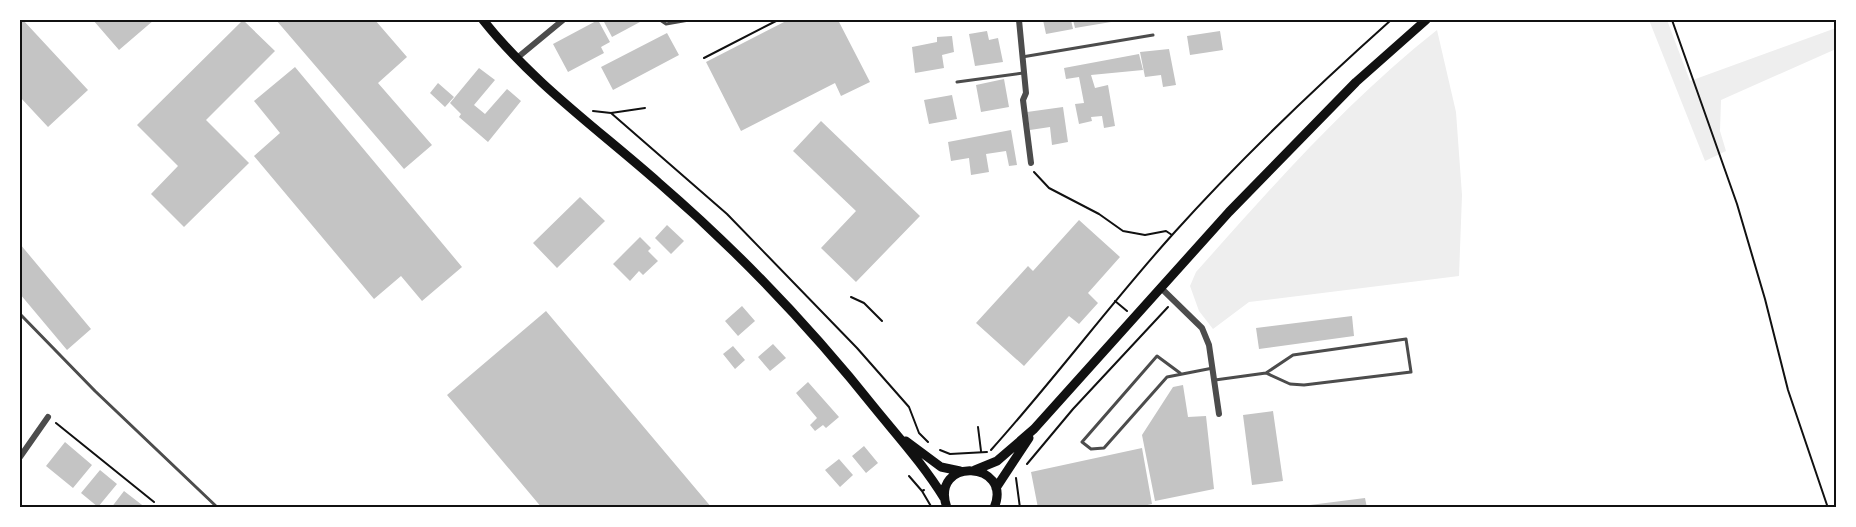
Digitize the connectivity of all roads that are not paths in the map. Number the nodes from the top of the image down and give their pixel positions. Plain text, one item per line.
1 (483, 20) edge
2 (563, 20) edge
3 (660, 20) edge
4 (689, 20) edge
5 (1019, 20) edge
6 (1426, 20) edge
7 (1153, 35) dead end
8 (1021, 57) junction
9 (517, 58) junction
10 (1024, 73) junction
11 (957, 82) dead end
12 (1031, 163) road end
13 (1160, 287) junction
14 (20, 314) edge
15 (1213, 368) junction
16 (1180, 373) junction
17 (1266, 373) junction
18 (1215, 380) junction
19 (1219, 414) dead end
20 (48, 417) road end
21 (1034, 429) junction
22 (896, 434) junction
23 (20, 457) edge
24 (975, 470) junction
25 (960, 471) junction
26 (996, 488) junction
27 (946, 503) edge
28 (218, 507) edge
29 (994, 507) edge

1 - 9 main road
2 - 9 street
3 - 4 lane
5 - 8 street
6 - 13 main road
7 - 8 lane
8 - 10 street
9 - 22 main road
10 - 11 lane
10 - 12 street
13 - 15 street
13 - 21 main road
14 - 28 lane
15 - 16 lane
15 - 18 street
16 - 16 lane
17 - 17 lane
17 - 18 lane
18 - 19 street
20 - 23 street
21 - 24 main road
21 - 26 main road
22 - 25 main road
22 - 27 main road
24 - 25 main road
24 - 26 main road
25 - 27 main road
26 - 29 main road

